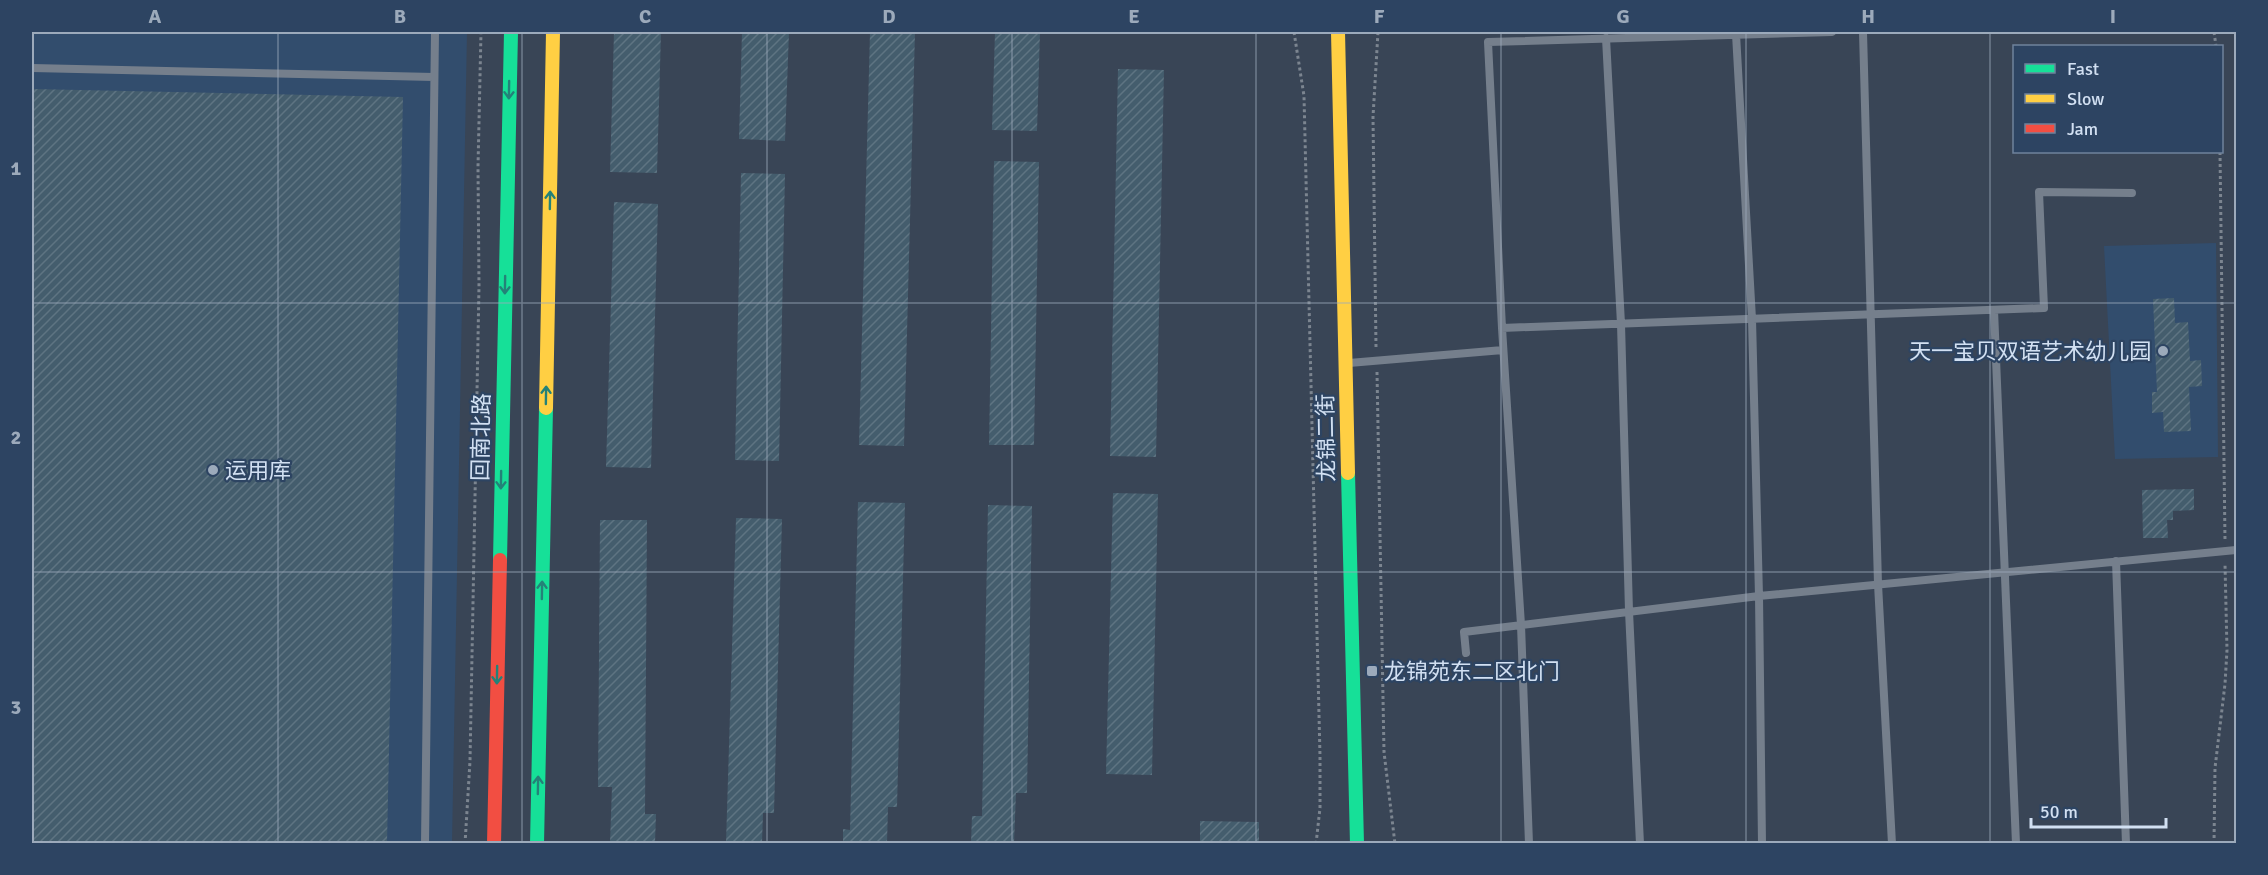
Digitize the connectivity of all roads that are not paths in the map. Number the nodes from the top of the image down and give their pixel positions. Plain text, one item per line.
1 (435, 32) edge
2 (511, 32) edge
3 (553, 32) edge
4 (1338, 32) edge
5 (1832, 32) edge
6 (1863, 32) edge
7 (1736, 34) junction
8 (1606, 39) junction
9 (32, 68) edge
10 (434, 77) junction
11 (2132, 193) dead end
12 (1994, 310) junction
13 (1872, 314) junction
14 (1752, 319) junction
15 (1621, 324) junction
16 (1502, 328) junction
17 (1503, 350) junction
18 (1346, 363) junction
19 (2236, 550) edge
20 (2116, 561) junction
21 (2004, 572) junction
22 (1878, 584) junction
23 (1759, 596) junction
24 (1629, 611) junction
25 (1521, 625) junction
26 (1466, 653) dead end
27 (425, 843) edge
28 (494, 843) edge
29 (537, 843) edge
30 (1357, 843) edge
31 (1529, 843) edge
32 (1640, 843) edge
33 (1762, 843) edge
34 (1892, 843) edge
35 (2016, 843) edge
36 (2126, 843) edge

1 - 10 lane
2 -> 28 main road, 回南北路
29 -> 3 main road
4 - 18 main road, 龙锦二街
5 - 7 lane
6 - 13 lane
7 - 8 lane
7 - 14 lane
8 - 15 lane
8 - 16 lane
9 - 10 lane
10 - 27 lane
11 - 12 lane
12 - 13 lane
12 - 21 lane
13 - 14 lane
13 - 22 lane
14 - 15 lane
14 - 23 lane
15 - 16 lane
15 - 24 lane
16 - 17 lane
17 - 18 lane
17 - 25 lane
18 - 30 main road, 龙锦二街
19 - 20 lane
20 - 21 lane
20 - 36 lane
21 - 22 lane
21 - 35 lane
22 - 23 lane
22 - 34 lane
23 - 24 lane
23 - 33 lane
24 - 25 lane
24 - 32 lane
25 - 26 lane
25 - 31 lane

